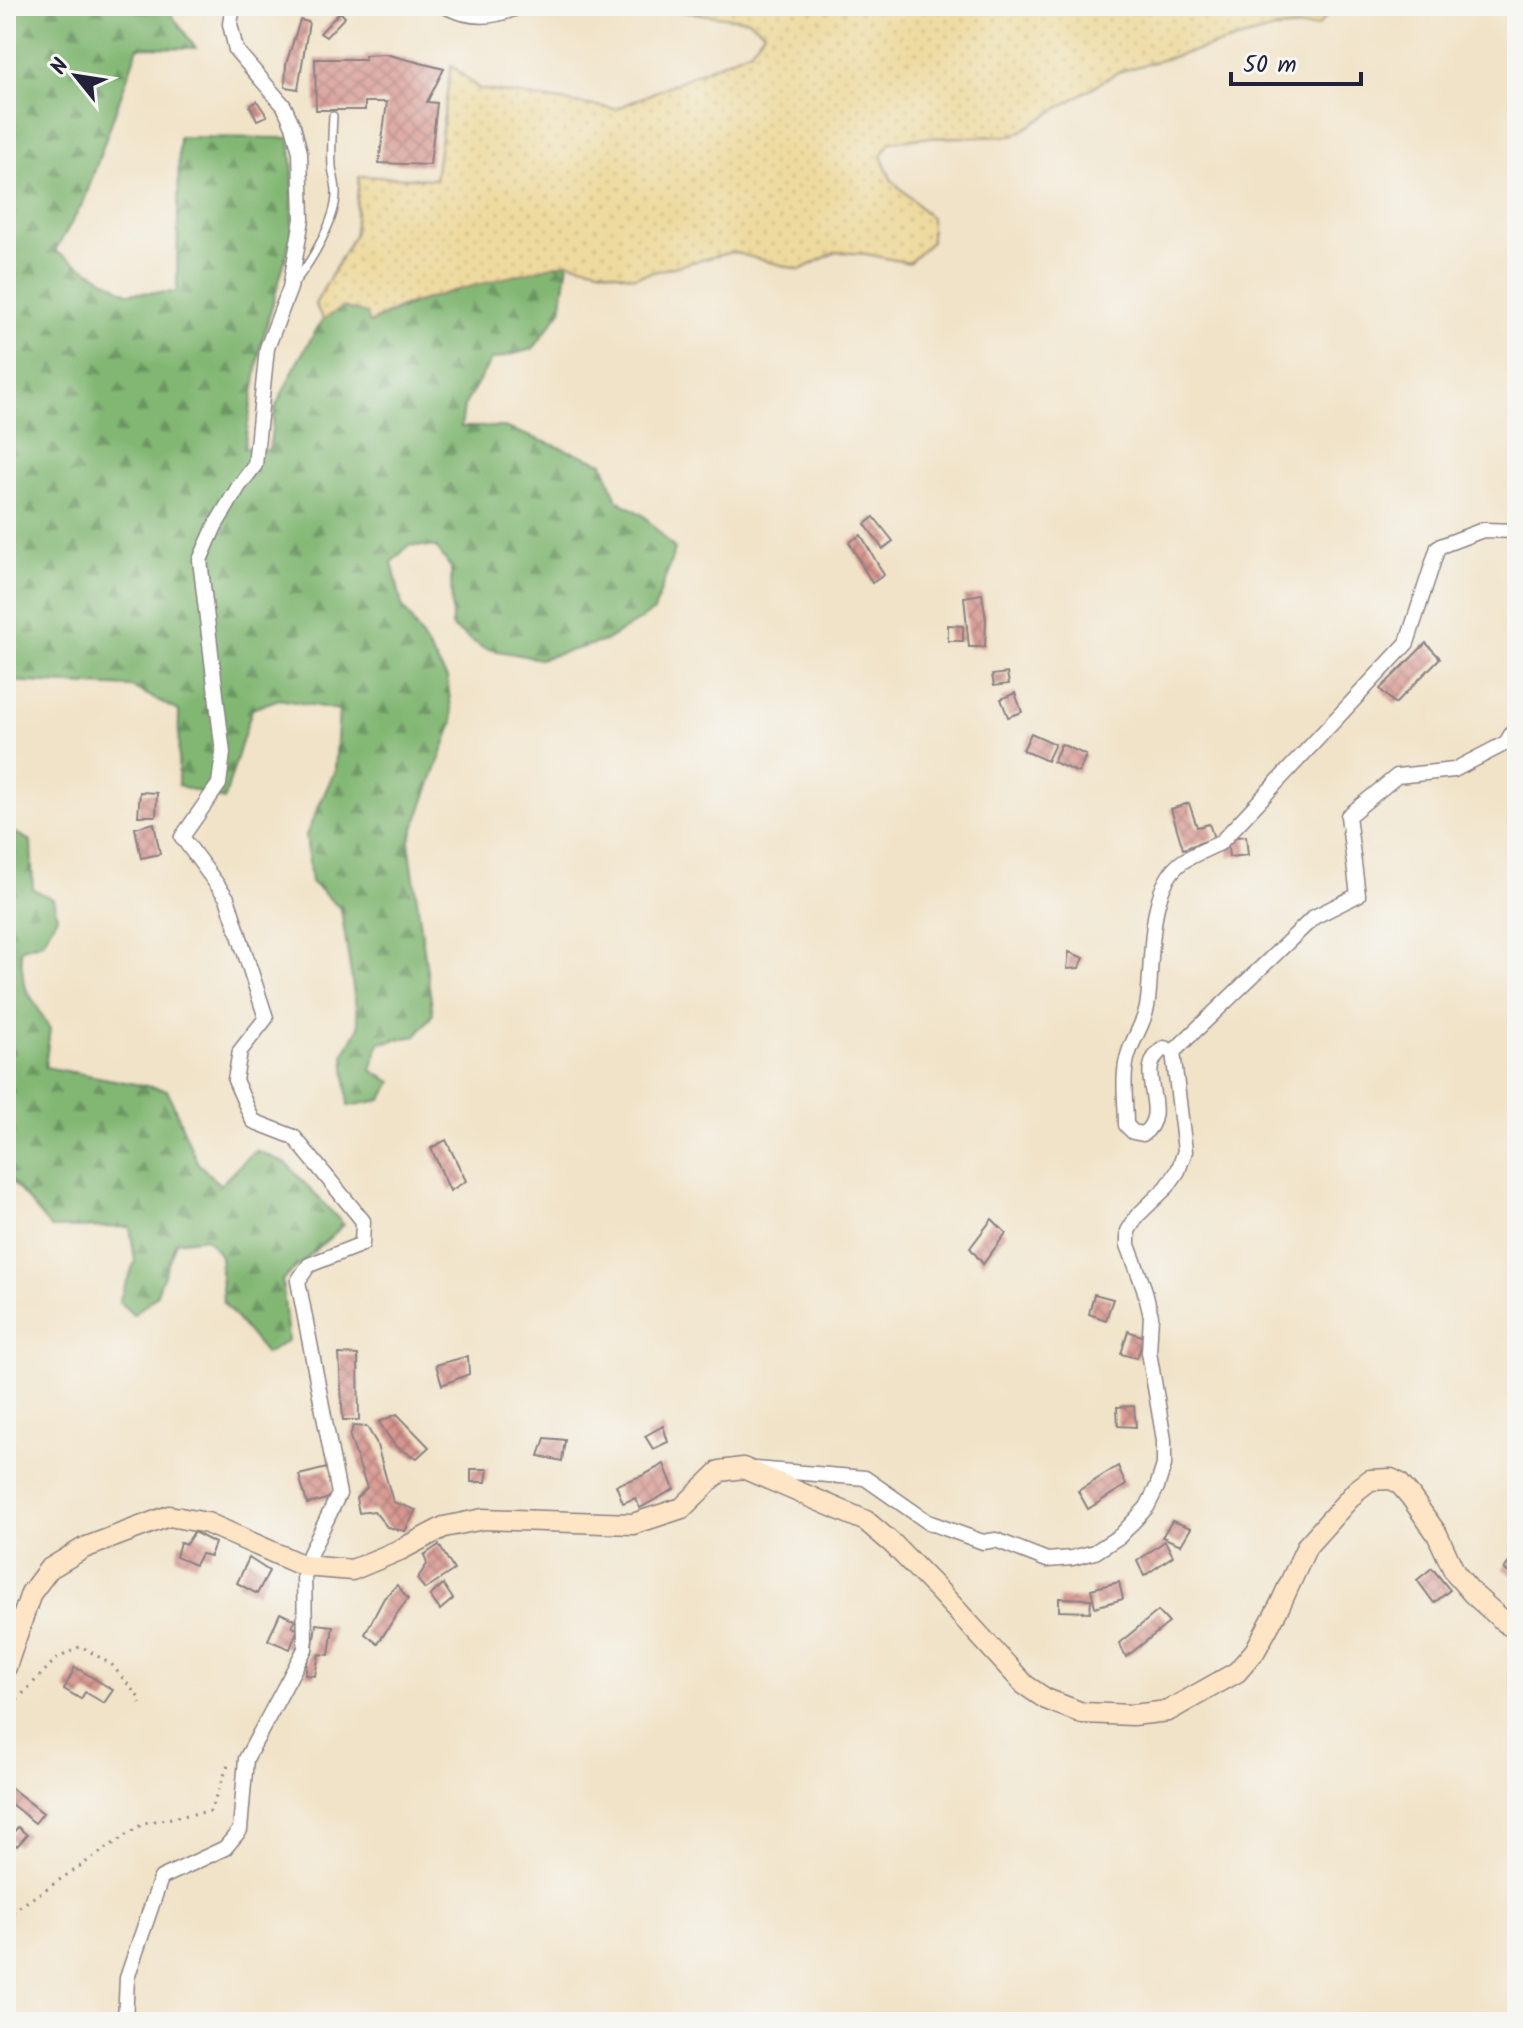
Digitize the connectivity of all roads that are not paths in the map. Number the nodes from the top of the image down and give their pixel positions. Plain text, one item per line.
1 (233, 6) edge
2 (444, 6) edge
3 (522, 6) edge
4 (333, 116) dead end
5 (290, 288) junction
6 (1517, 531) edge
7 (1517, 725) edge
8 (1173, 1052) junction
9 (743, 1468) junction
10 (304, 1566) junction
11 (1517, 1629) edge
12 (6, 1667) edge
13 (125, 2022) edge

1 - 5 street
2 - 3 street
4 - 5 lane
5 - 10 street
6 - 8 street
7 - 8 street
8 - 9 street
9 - 10 street
9 - 11 street
10 - 12 street
10 - 13 street

